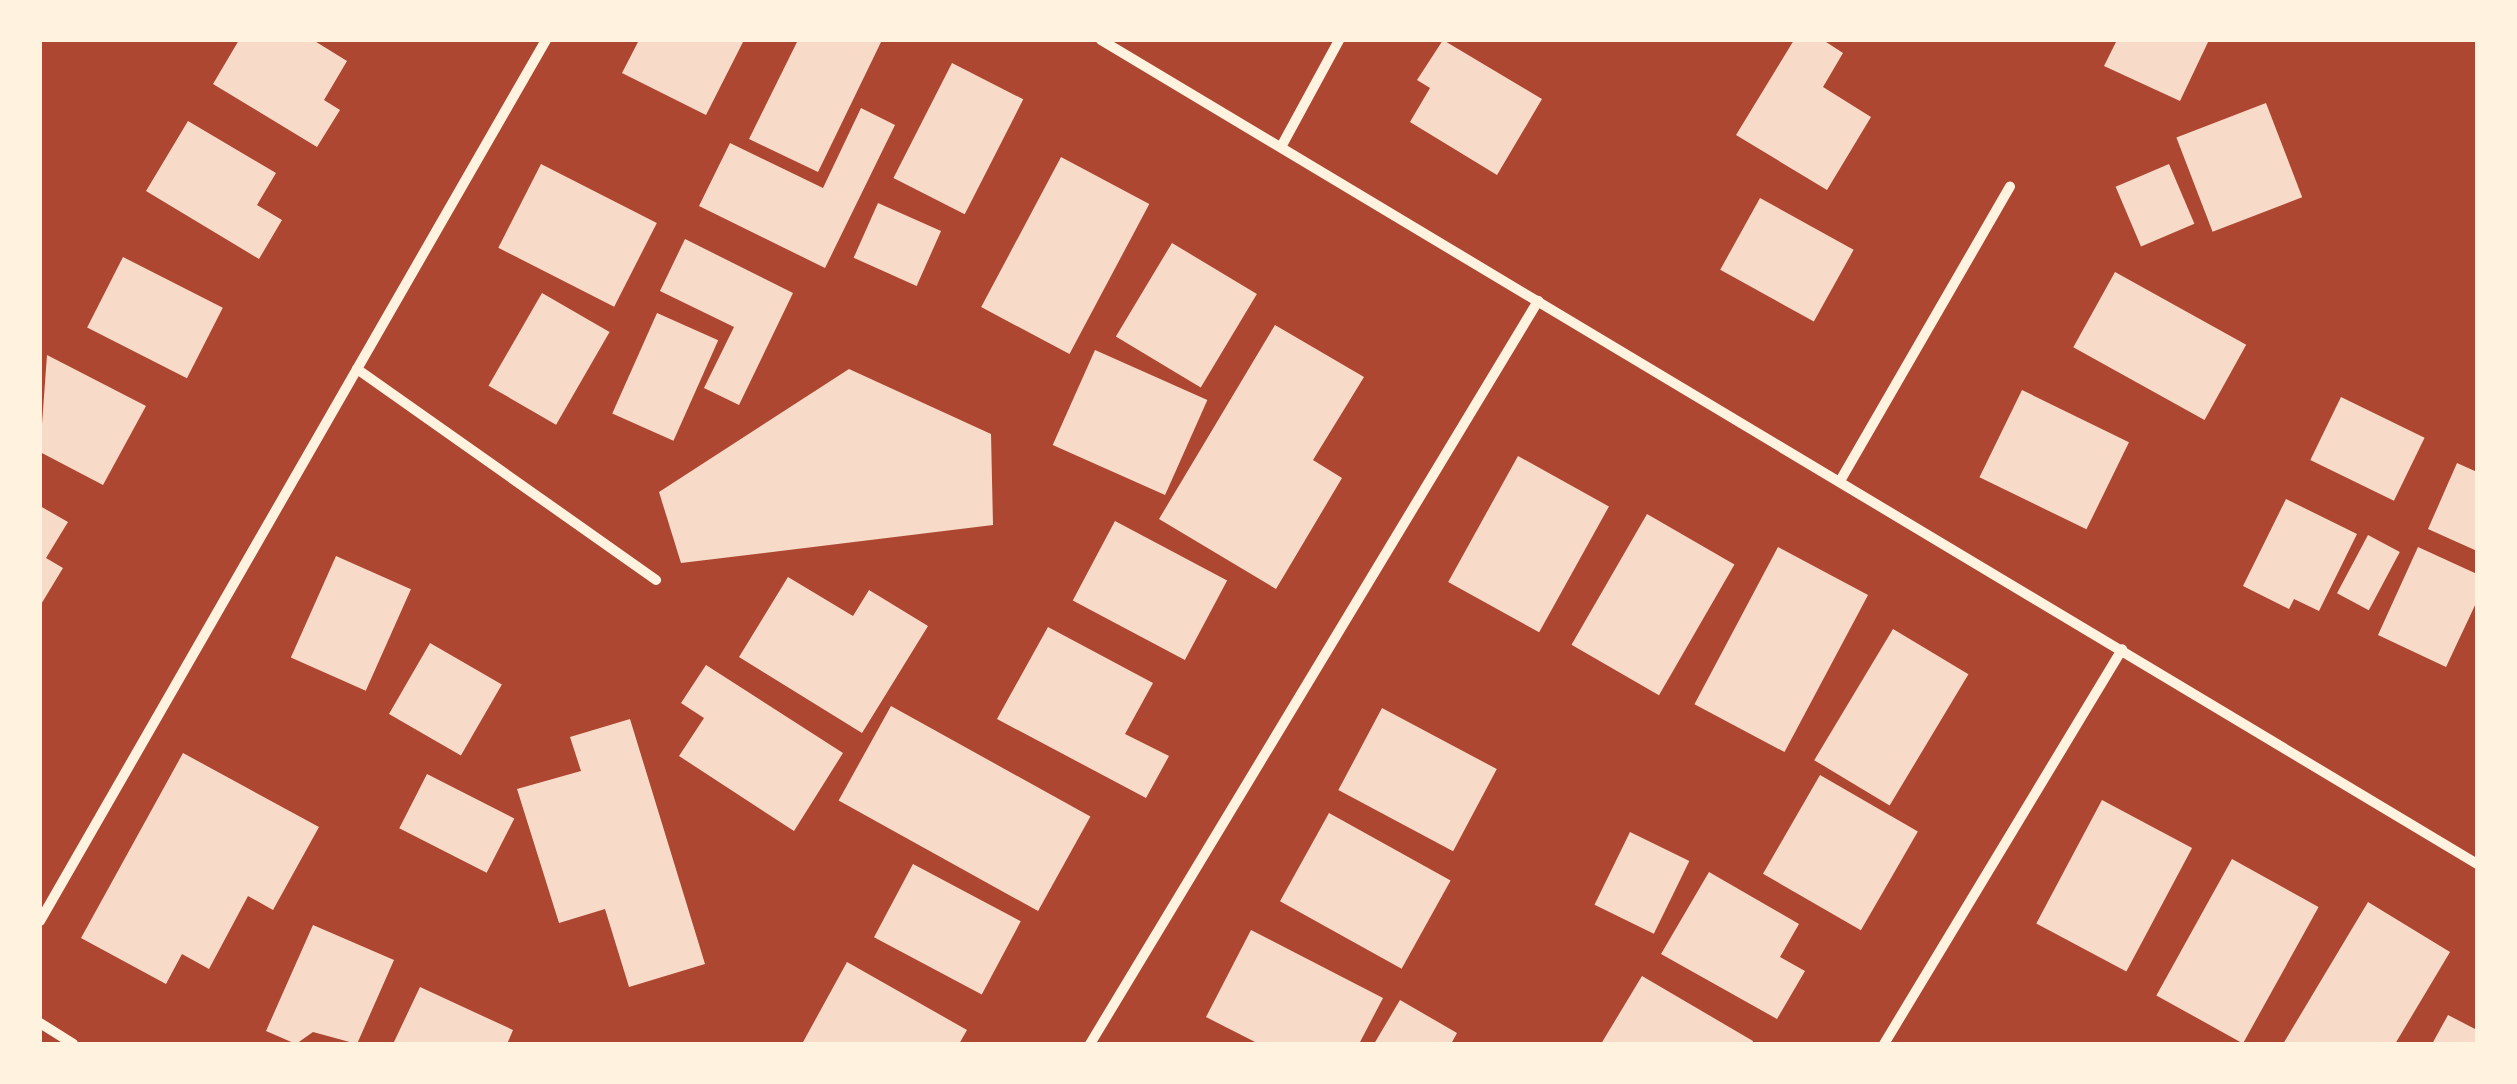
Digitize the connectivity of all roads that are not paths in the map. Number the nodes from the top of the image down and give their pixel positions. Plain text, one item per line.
1 (546, 40) edge
2 (1101, 40) edge
3 (1339, 40) edge
4 (1281, 147) junction
5 (2010, 187) dead end
6 (1538, 301) junction
7 (357, 369) junction
8 (1840, 481) junction
9 (656, 580) dead end
10 (2122, 649) junction
11 (2477, 864) edge
12 (40, 922) edge
13 (40, 1023) edge
14 (73, 1044) edge
15 (1090, 1044) edge
16 (1884, 1044) edge

1 - 7 street
2 - 4 street
3 - 4 street
4 - 6 street
5 - 8 street
6 - 8 street
6 - 15 street
7 - 9 street
7 - 12 street
8 - 10 street
10 - 11 street
10 - 16 street
13 - 14 street

